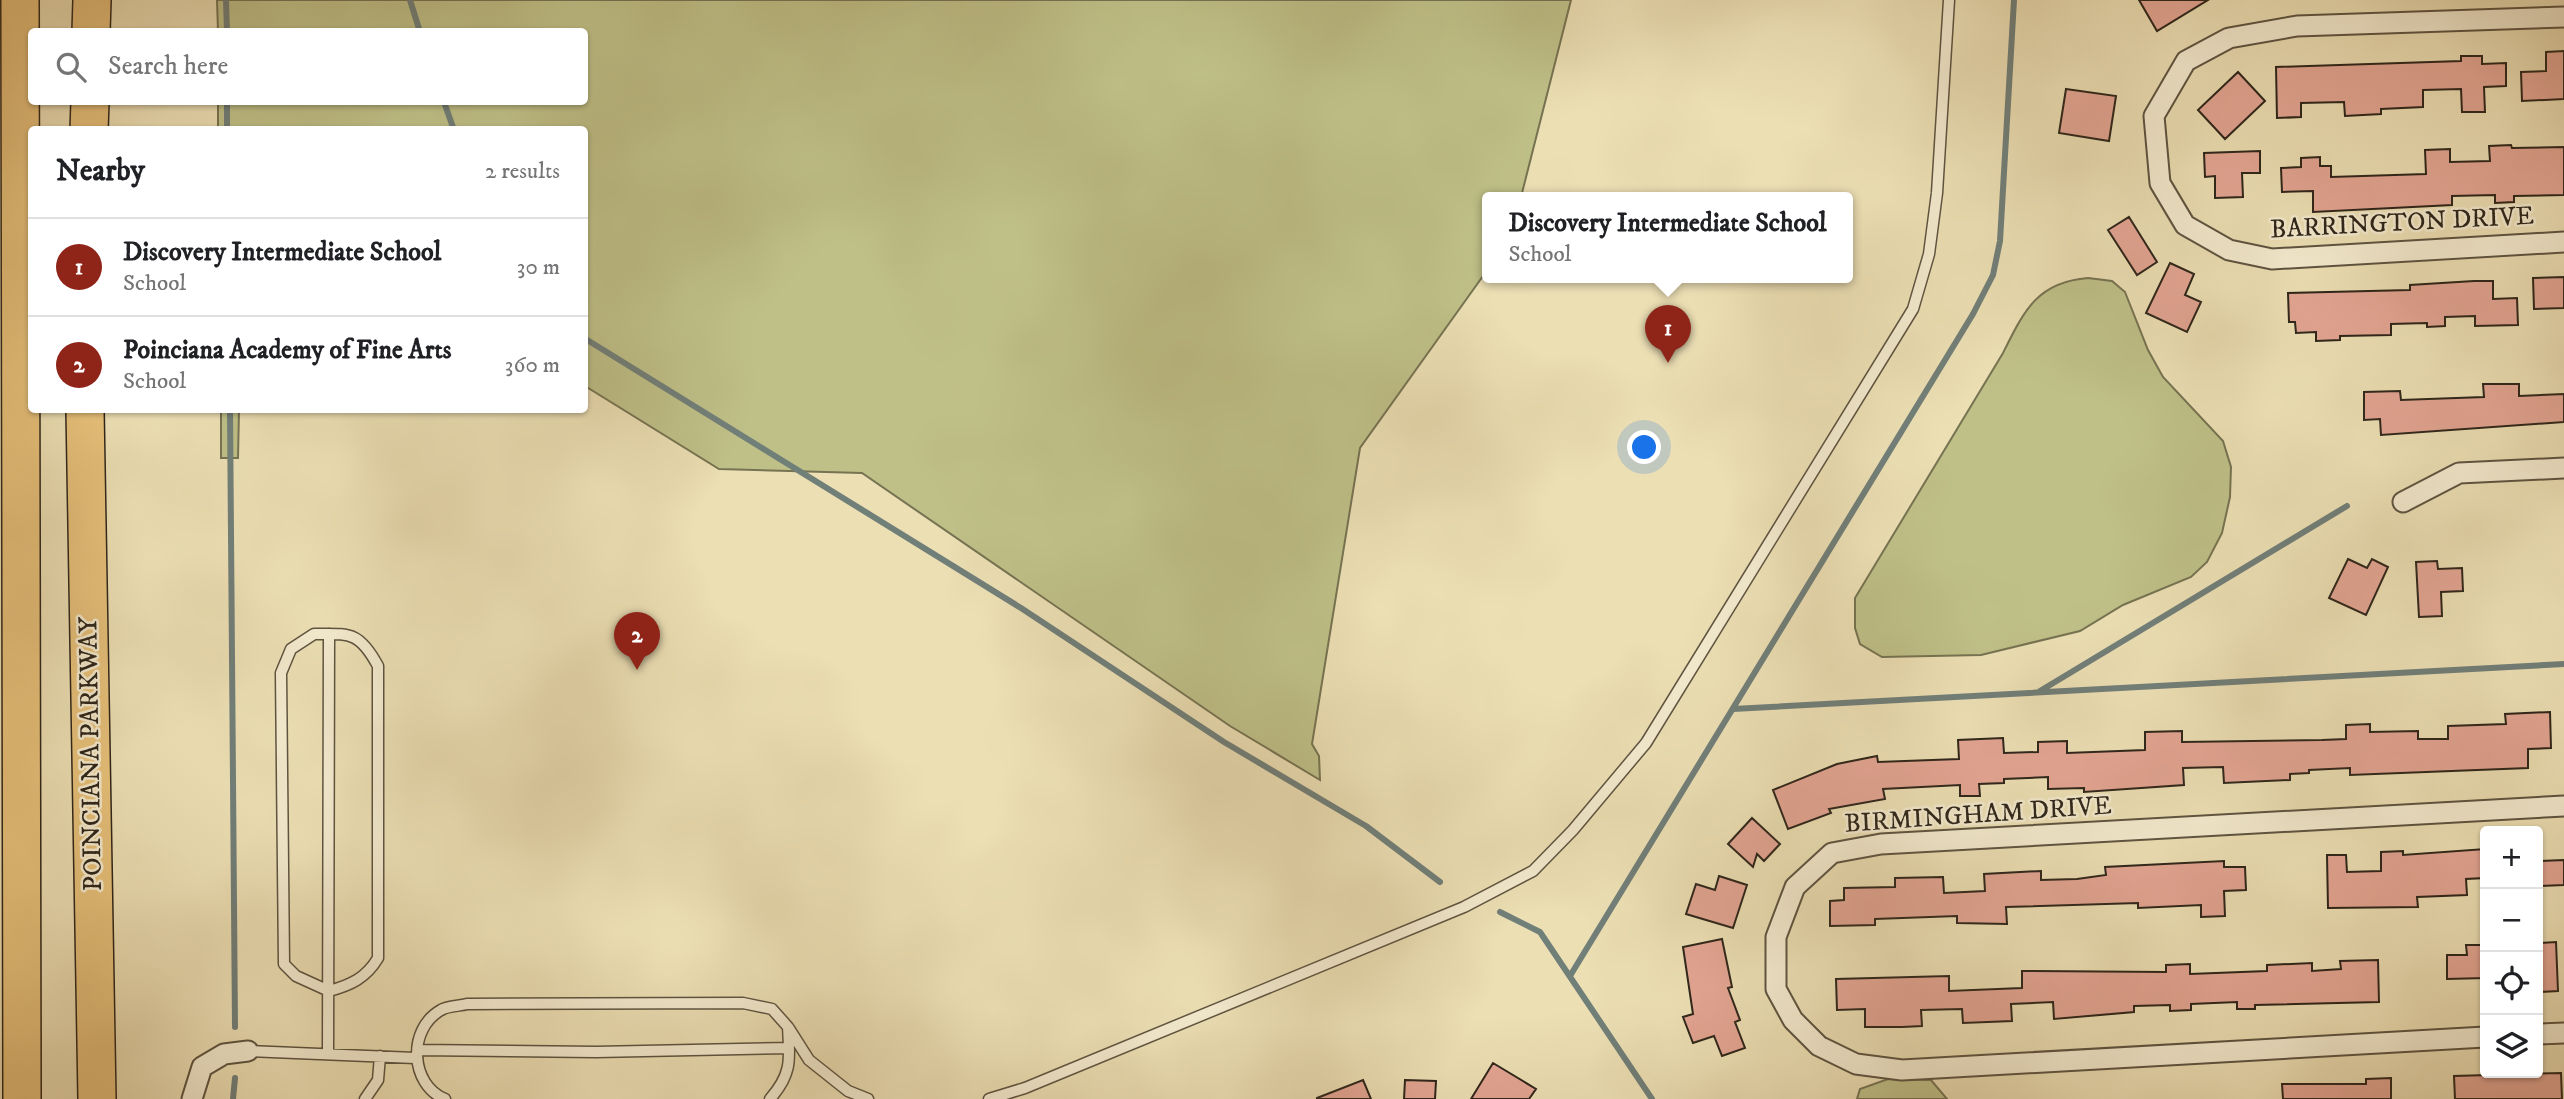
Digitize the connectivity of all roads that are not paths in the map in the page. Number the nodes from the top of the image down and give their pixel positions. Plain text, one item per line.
1 (20, 0) edge
2 (92, 0) edge
3 (107, 0) edge
4 (1949, 0) edge
5 (2564, 16) edge
6 (91, 28) edge
7 (107, 28) edge
8 (90, 105) edge
9 (107, 105) edge
10 (89, 126) edge
11 (107, 126) edge
12 (2564, 242) edge
13 (85, 413) edge
14 (108, 413) edge
15 (2564, 468) edge
16 (2403, 502) dead end
17 (329, 634) junction
18 (2564, 806) edge
19 (329, 991) junction
20 (788, 1027) junction
21 (2564, 1032) edge
22 (2543, 1034) edge
23 (2480, 1037) edge
24 (789, 1048) junction
25 (248, 1051) joint
26 (328, 1054) junction
27 (416, 1054) junction
28 (380, 1056) junction
29 (22, 1099) edge
30 (97, 1099) edge
31 (114, 1099) edge
32 (192, 1099) edge
33 (365, 1099) edge
34 (445, 1099) edge
35 (769, 1099) edge
36 (868, 1099) edge
37 (989, 1099) edge

1 - 29 highway
2 - 6 highway
3 - 7 highway
4 - 37 lane
5 - 12 street, BARRINGTON DRIVE
8 - 10 highway
9 - 11 highway
13 - 30 highway, POINCIANA PARKWAY
14 - 31 highway, POINCIANA PARKWAY
15 - 16 street
17 - 19 lane
17 - 19 lane
17 - 19 lane
18 - 23 street, BIRMINGHAM DRIVE
19 - 26 lane
20 - 24 lane
20 - 27 lane
20 - 36 lane
21 - 22 street
24 - 27 lane
24 - 35 lane
25 - 26 lane
25 - 32 street
26 - 28 lane
27 - 28 lane
27 - 34 lane
28 - 33 lane

